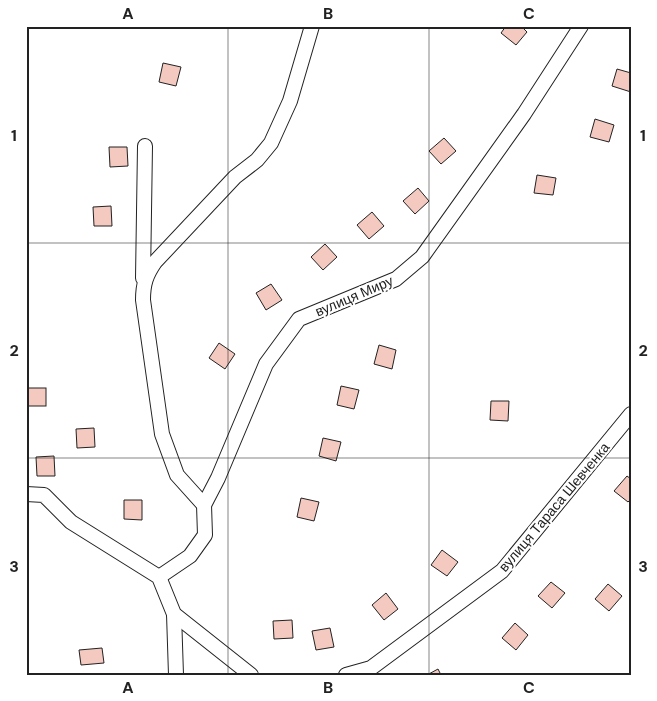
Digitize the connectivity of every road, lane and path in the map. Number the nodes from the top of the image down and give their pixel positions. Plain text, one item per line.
1 (312, 26) edge
2 (581, 26) edge
3 (145, 146) dead end
4 (143, 287) junction
5 (631, 414) edge
6 (26, 494) edge
7 (204, 505) junction
8 (159, 577) junction
9 (174, 614) junction
10 (176, 675) edge
11 (251, 675) edge
12 (346, 675) edge

1 - 4 street
2 - 7 street, вулиця Миру
3 - 4 street
4 - 7 street
5 - 12 street, вулиця Тараса Шевченка
6 - 8 street
7 - 8 street
8 - 9 street
9 - 10 street
9 - 11 street

